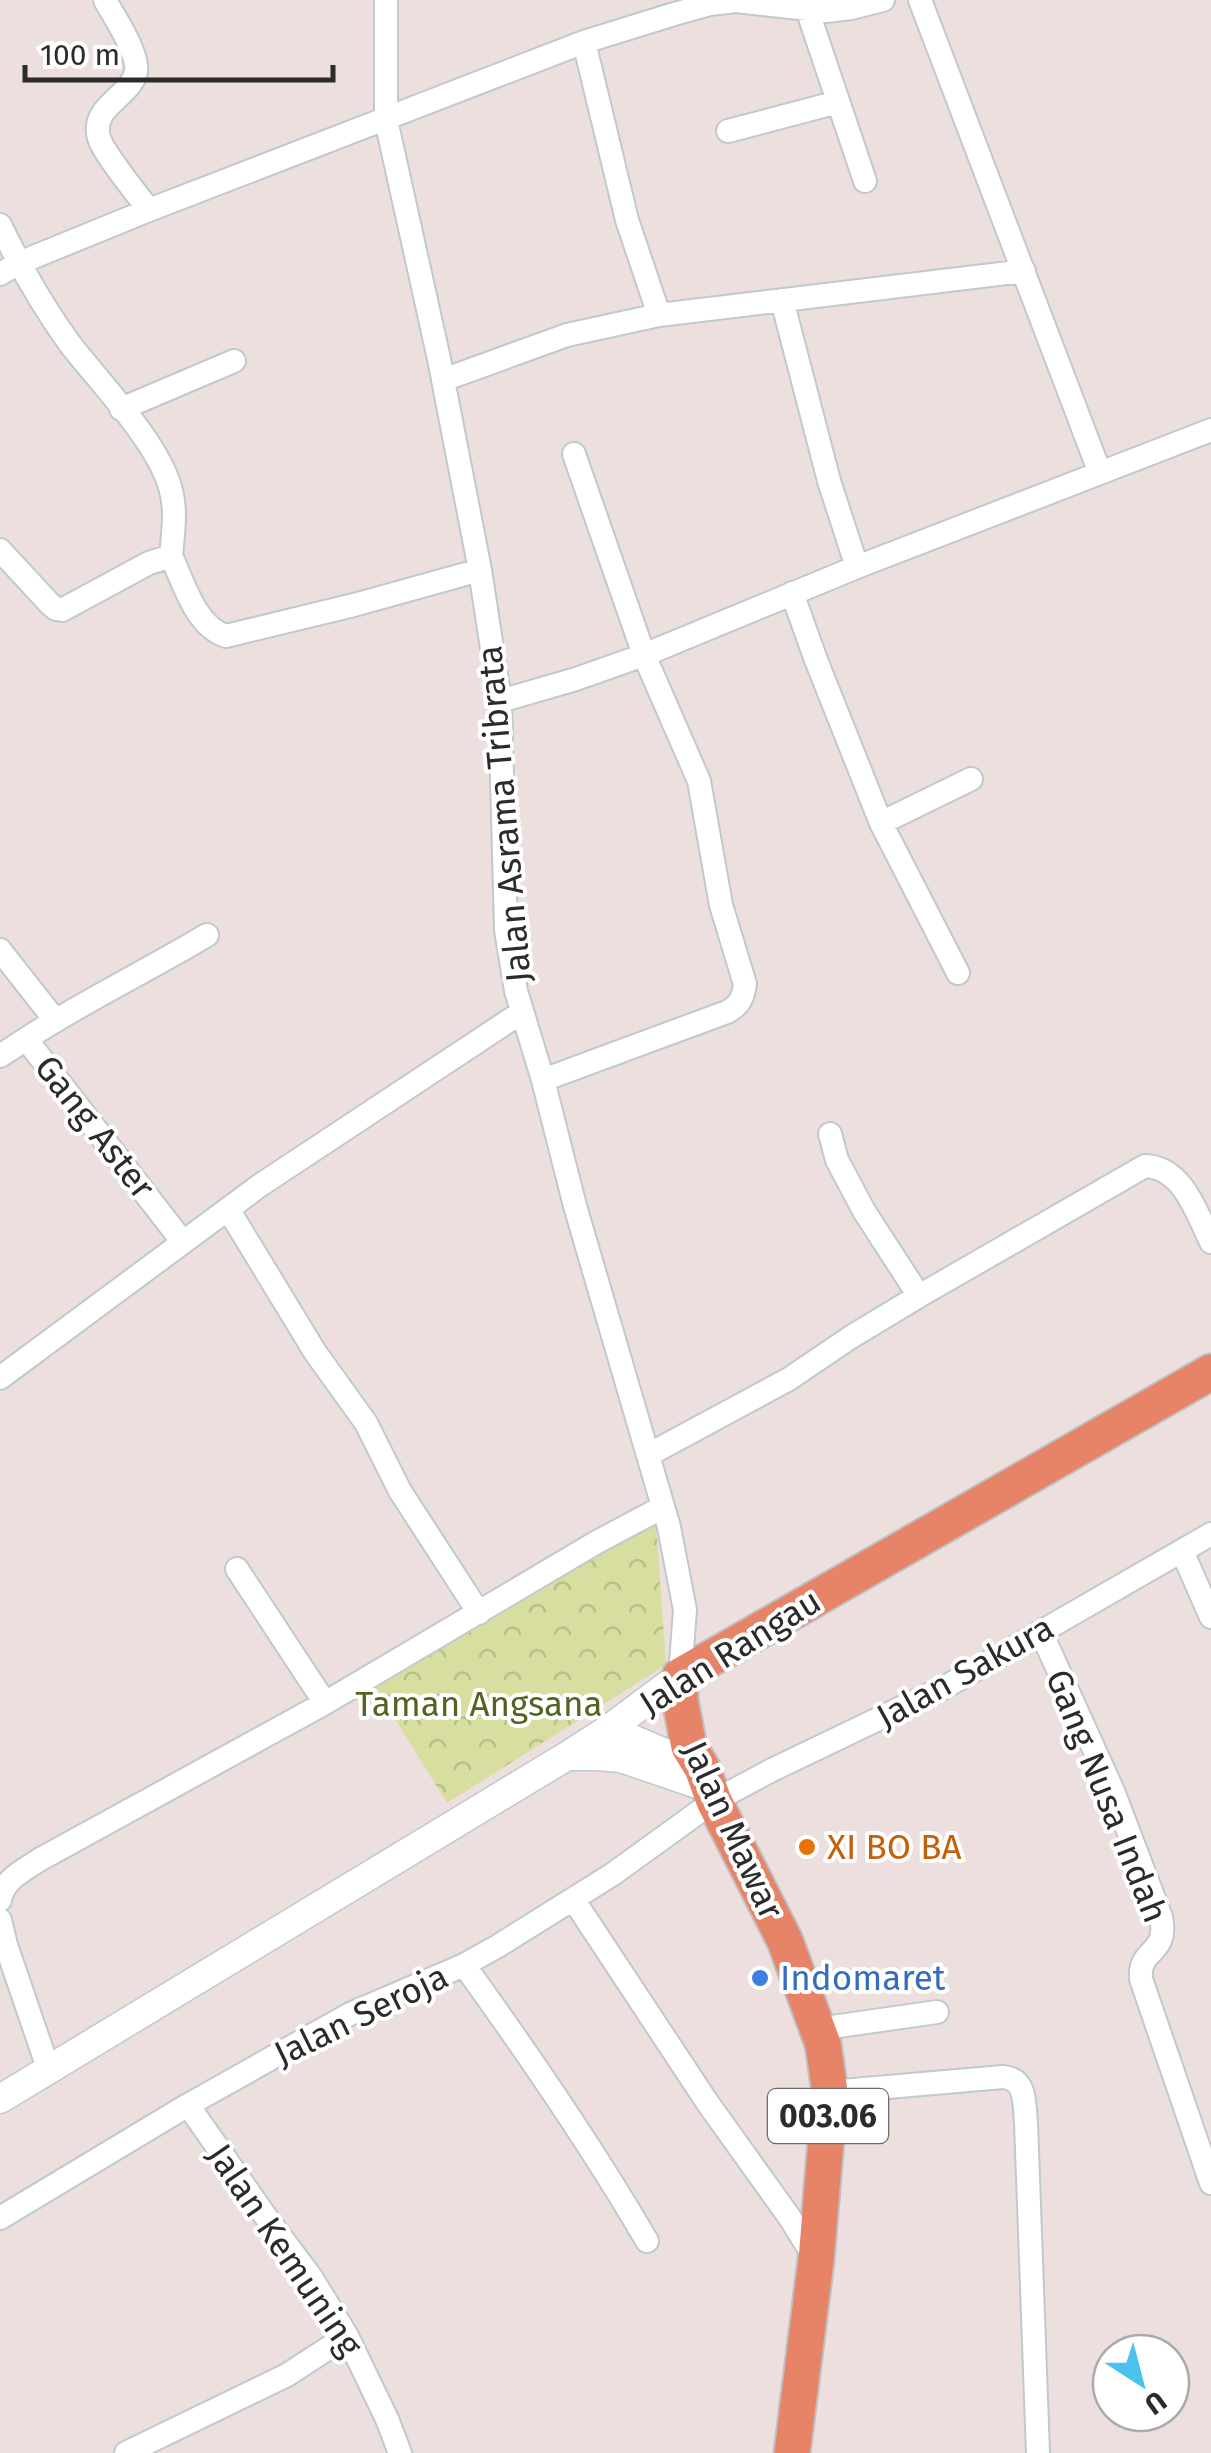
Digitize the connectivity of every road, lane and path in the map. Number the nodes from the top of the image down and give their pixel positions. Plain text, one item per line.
1 (106, 0) edge
2 (386, 0) edge
3 (883, 0) edge
4 (920, 0) edge
5 (807, 10) junction
6 (584, 42) junction
7 (838, 102) junction
8 (386, 120) junction
9 (728, 130) dead end
10 (865, 181) dead end
11 (149, 210) junction
12 (0, 225) edge
13 (9, 268) edge
14 (1024, 271) junction
15 (782, 300) junction
16 (659, 315) junction
17 (234, 361) dead end
18 (443, 380) junction
19 (122, 409) junction
20 (1211, 430) edge
21 (574, 454) dead end
22 (1100, 473) junction
23 (0, 550) edge
24 (171, 556) junction
25 (857, 567) junction
26 (480, 570) junction
27 (792, 593) junction
28 (644, 655) junction
29 (500, 701) junction
30 (971, 778) dead end
31 (881, 823) junction
32 (207, 935) dead end
33 (0, 950) edge
34 (958, 973) dead end
35 (522, 1012) junction
36 (55, 1020) junction
37 (26, 1039) junction
38 (0, 1056) edge
39 (543, 1080) junction
40 (830, 1134) dead end
41 (228, 1210) junction
42 (182, 1241) junction
43 (1211, 1242) edge
44 (919, 1296) junction
45 (1211, 1372) edge
46 (0, 1378) edge
47 (648, 1455) junction
48 (664, 1507) junction
49 (1211, 1534) edge
50 (1182, 1551) junction
51 (237, 1569) dead end
52 (685, 1610) junction
53 (479, 1613) junction
54 (1211, 1617) edge
55 (1041, 1632) junction
56 (706, 1657) junction
57 (326, 1703) junction
58 (610, 1729) junction
59 (567, 1756) junction
60 (708, 1786) junction
61 (573, 1899) junction
62 (0, 1900) edge
63 (0, 1920) edge
64 (464, 1965) junction
65 (936, 2012) dead end
66 (818, 2029) junction
67 (49, 2071) junction
68 (830, 2092) junction
69 (0, 2100) edge
70 (188, 2104) junction
71 (1211, 2183) edge
72 (0, 2218) edge
73 (647, 2241) dead end
74 (816, 2260) junction
75 (347, 2336) junction
76 (126, 2453) edge
77 (400, 2453) edge
78 (792, 2453) edge
79 (1038, 2453) edge

1 - 11 street
2 - 8 street, Jalan Asrama Tribrata
3 - 5 street
4 - 14 street
5 - 6 street
5 - 7 street
6 - 8 street
6 - 16 street
7 - 9 street
7 - 10 street
8 - 11 street
8 - 18 street, Jalan Asrama Tribrata
11 - 13 street
12 - 13 street
13 - 19 street
14 - 15 street
14 - 22 street
15 - 16 street
15 - 25 street
16 - 18 street
17 - 19 street
18 - 26 street, Jalan Asrama Tribrata
19 - 24 street
20 - 22 street
21 - 28 street
22 - 25 street
23 - 24 street
24 - 26 street
25 - 27 street
26 - 29 street, Jalan Asrama Tribrata
27 - 28 street
27 - 31 street
28 - 29 street
28 - 39 street
29 - 35 street, Jalan Asrama Tribrata
30 - 31 street
31 - 34 street
32 - 36 street
33 - 36 street
35 - 39 street, Jalan Asrama Tribrata
35 - 41 street
36 - 37 street
37 - 38 street, Gang Aster
37 - 42 street, Gang Aster
39 - 47 street, Jalan Asrama Tribrata
40 - 44 street
41 - 42 street
41 - 53 street
42 - 46 street
43 - 44 street
44 - 47 street
45 - 56 main road, Jalan Rangau
47 - 48 street, Jalan Asrama Tribrata
48 - 52 street, Jalan Asrama Tribrata
48 - 53 street
49 - 50 street, Jalan Sakura
50 - 54 street
50 - 55 street, Jalan Sakura
51 - 57 street
52 - 56 street, Jalan Asrama Tribrata
52 - 56 street
53 - 57 street
55 - 60 street, Jalan Sakura
55 - 71 street, Gang Nusa Indah
56 - 58 street, Jalan Rangau
56 - 60 main road, Jalan Mawar / 003.06
57 - 62 street
58 - 59 street, Jalan Rangau
58 - 60 street
59 - 60 street
59 - 67 street, Jalan Rangau
60 - 61 street, Jalan Seroja
60 - 66 main road, Jalan Mawar / 003.06
61 - 64 street, Jalan Seroja
61 - 74 street
63 - 67 street
64 - 70 street, Jalan Seroja
64 - 73 street
65 - 66 street
66 - 68 main road, Jalan Mawar / 003.06
67 - 69 street, Jalan Rangau
68 - 74 main road, Jalan Mawar / 003.06
68 - 79 street
70 - 72 street, Jalan Seroja
70 - 75 street, Jalan Kemuning
74 - 78 main road, Jalan Mawar / 003.06
75 - 76 street
75 - 77 street, Jalan Kemuning

